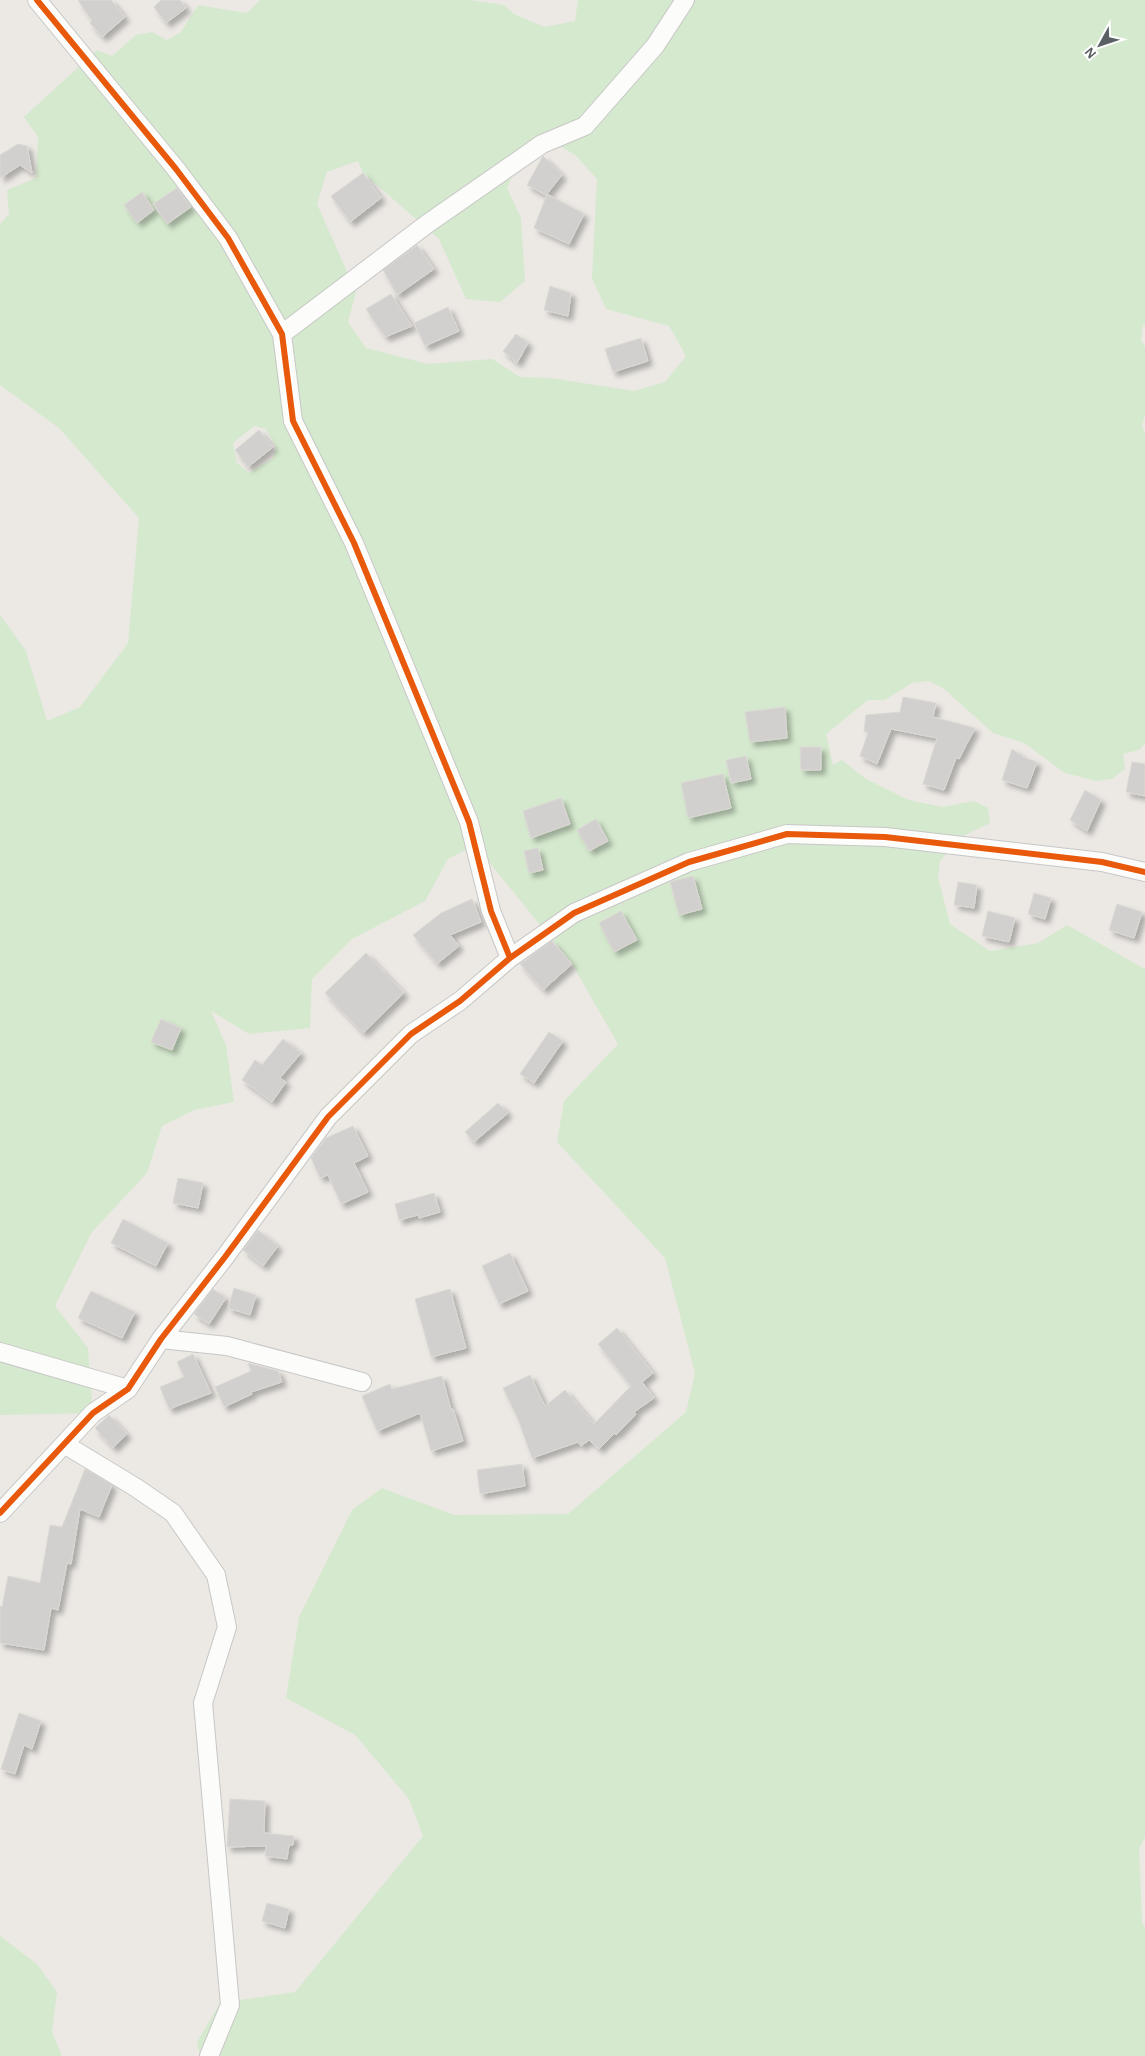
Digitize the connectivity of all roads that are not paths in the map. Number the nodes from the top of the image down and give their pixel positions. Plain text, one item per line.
1 (37, 0) edge
2 (685, 0) edge
3 (282, 334) junction
4 (1145, 872) edge
5 (510, 958) junction
6 (161, 1339) junction
7 (0, 1352) edge
8 (362, 1382) dead end
9 (128, 1388) junction
10 (64, 1444) junction
11 (0, 1513) edge
12 (209, 2056) edge

1 - 3 street
2 - 3 street
3 - 5 street
4 - 5 street
5 - 6 street
6 - 8 street
6 - 9 street
7 - 9 street
9 - 10 street
10 - 11 street
10 - 12 street

